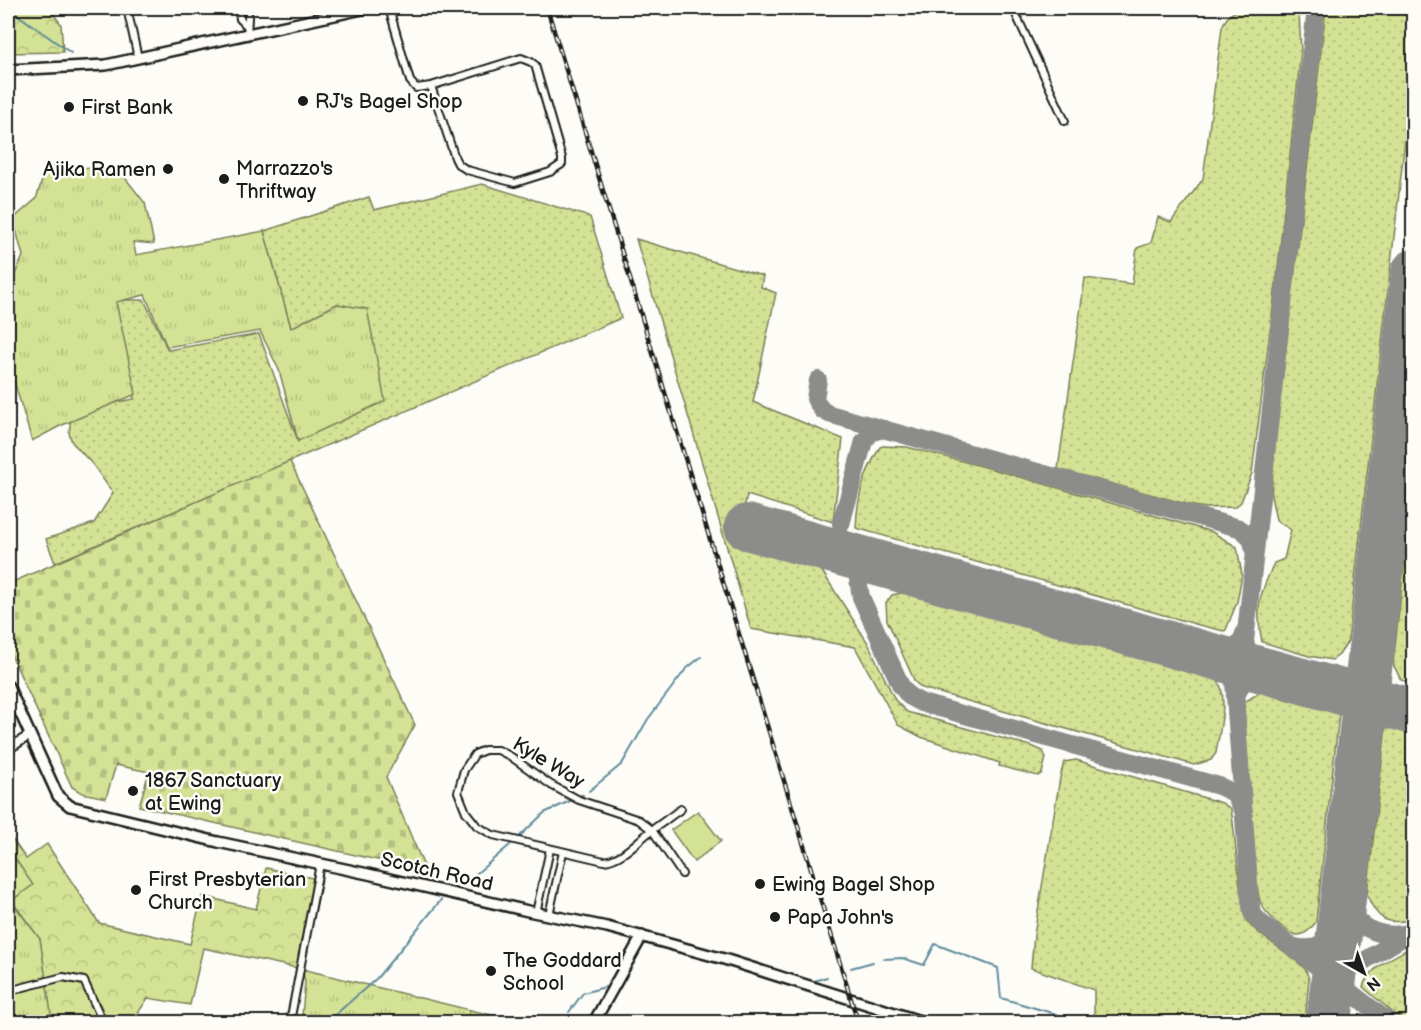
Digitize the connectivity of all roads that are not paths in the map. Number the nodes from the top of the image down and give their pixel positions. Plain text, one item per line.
1 (128, 8) edge
2 (238, 8) edge
3 (248, 8) edge
4 (367, 8) edge
5 (389, 8) edge
6 (1013, 8) edge
7 (247, 30) junction
8 (138, 58) junction
9 (8, 70) edge
10 (432, 86) junction
11 (1065, 121) dead end
12 (8, 686) edge
13 (30, 735) junction
14 (8, 749) edge
15 (681, 809) dead end
16 (652, 830) junction
17 (550, 849) junction
18 (563, 852) junction
19 (320, 864) junction
20 (682, 874) dead end
21 (536, 913) junction
22 (549, 915) junction
23 (642, 936) junction
24 (8, 989) edge
25 (104, 1023) edge
26 (290, 1023) edge
27 (594, 1023) edge
28 (923, 1023) edge

1 - 8 street
2 - 7 street
3 - 7 street
4 - 7 main road
5 - 10 street
6 - 11 street
7 - 8 main road
8 - 9 main road
10 - 10 street
12 - 13 main road, Scotch Road
13 - 14 street
13 - 19 main road, Scotch Road
15 - 16 street, Kyle Way
16 - 17 street, Kyle Way
16 - 18 street, Kyle Way
16 - 20 street, Kyle Way
17 - 18 street, Kyle Way
17 - 21 street
18 - 22 street
19 - 21 main road, Scotch Road
19 - 26 street
21 - 22 main road, Scotch Road
22 - 23 main road, Scotch Road
23 - 27 main road
23 - 28 main road, Scotch Road
24 - 25 street

